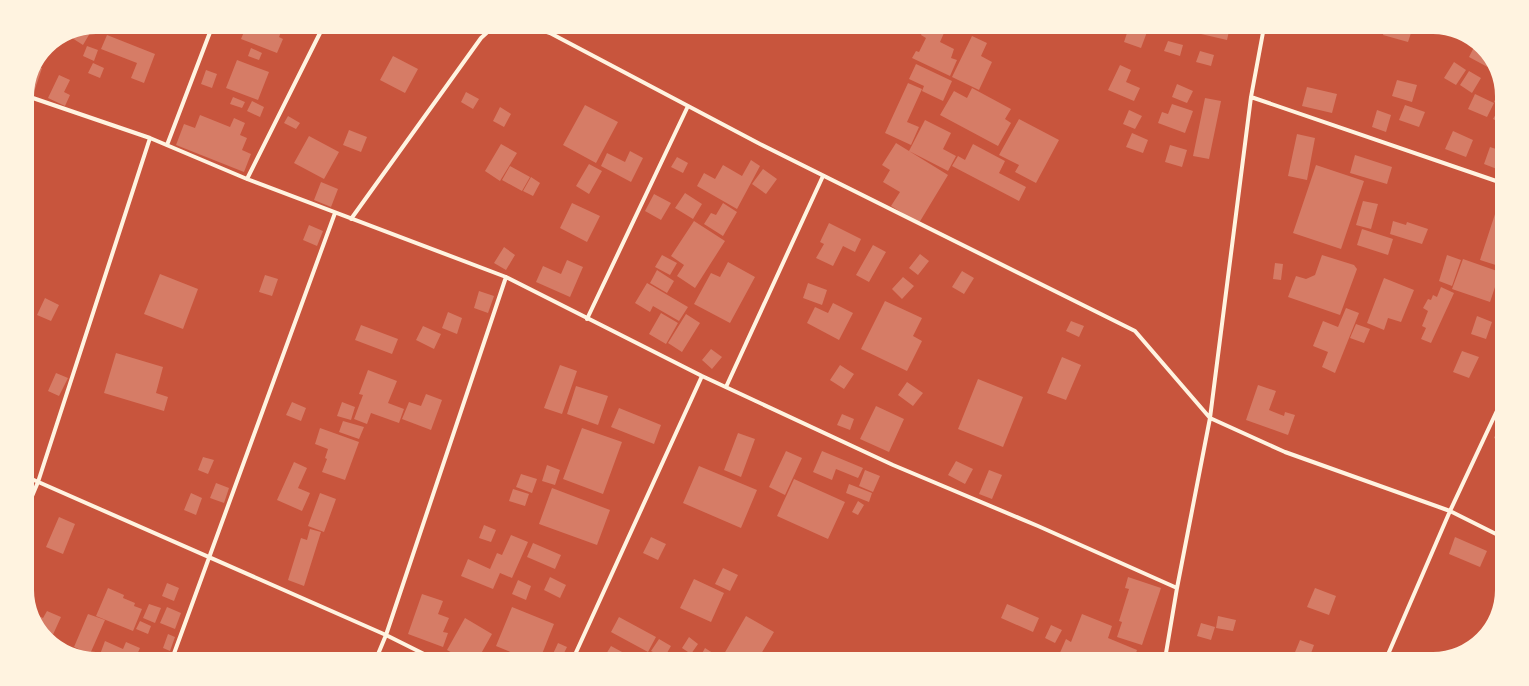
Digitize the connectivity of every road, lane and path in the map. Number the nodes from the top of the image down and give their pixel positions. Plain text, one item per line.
1 (209, 34) edge
2 (320, 34) edge
3 (485, 34) edge
4 (552, 34) edge
5 (1263, 34) edge
6 (1251, 97) junction
7 (34, 98) edge
8 (688, 106) junction
9 (150, 138) junction
10 (166, 145) junction
11 (823, 176) junction
12 (247, 179) junction
13 (1495, 181) edge
14 (335, 213) junction
15 (351, 219) junction
16 (506, 277) junction
17 (587, 319) junction
18 (702, 376) junction
19 (726, 387) junction
20 (1495, 415) edge
21 (1210, 418) junction
22 (34, 480) edge
23 (38, 482) junction
24 (34, 491) edge
25 (1450, 510) junction
26 (1495, 533) edge
27 (209, 557) junction
28 (1177, 588) junction
29 (386, 635) junction
30 (175, 652) edge
31 (379, 652) edge
32 (420, 652) edge
33 (576, 652) edge
34 (1166, 652) edge
35 (1389, 652) edge

1 - 10 street
2 - 12 street
3 - 15 street
4 - 8 street
5 - 6 street
6 - 13 street
6 - 21 street
7 - 9 street
8 - 11 street
8 - 17 street
9 - 10 street
9 - 23 street
10 - 12 street
11 - 19 street
11 - 21 street
12 - 14 street
14 - 15 street
14 - 27 street
15 - 16 street
16 - 17 street
16 - 29 street
17 - 18 street
18 - 19 street
18 - 33 street
19 - 28 street
20 - 25 street
21 - 25 street
21 - 28 street
22 - 23 street
23 - 24 street
23 - 27 street
25 - 26 street
25 - 35 street
27 - 29 street
27 - 30 street
28 - 34 street
29 - 31 street
29 - 32 street

